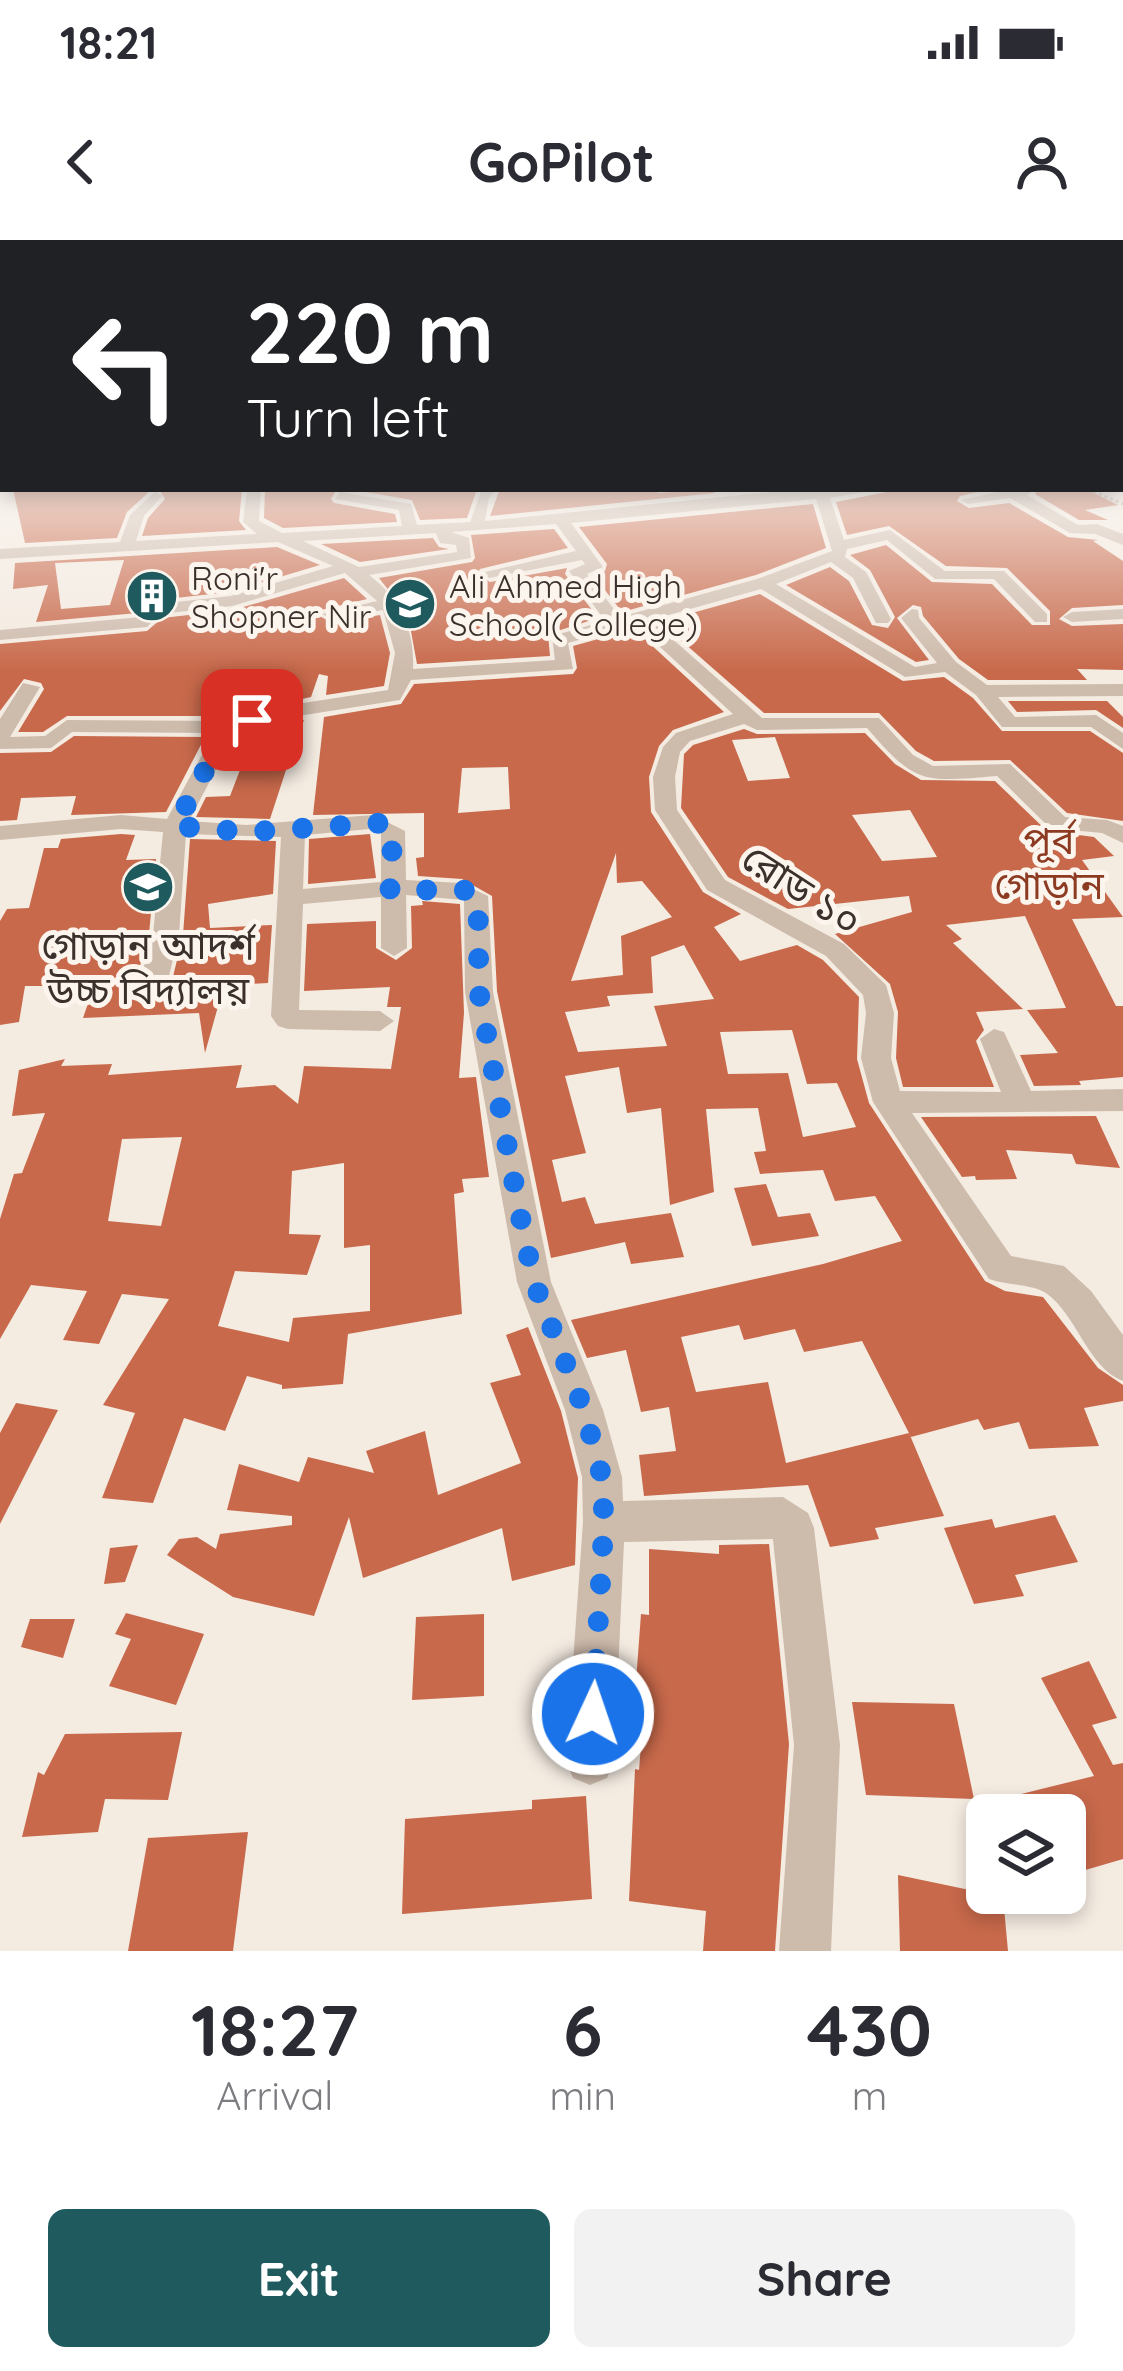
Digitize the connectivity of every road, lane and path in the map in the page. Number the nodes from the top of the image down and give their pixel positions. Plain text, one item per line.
1 (140, 512) edge
2 (252, 512) edge
3 (407, 512) edge
4 (480, 512) edge
5 (640, 512) edge
6 (828, 512) edge
7 (1044, 512) edge
8 (561, 520) junction
9 (477, 526) junction
10 (443, 527) junction
11 (410, 529) junction
12 (279, 538) junction
13 (1123, 539) edge
14 (127, 546) junction
15 (836, 551) junction
16 (0, 554) edge
17 (587, 554) junction
18 (352, 570) junction
19 (489, 573) dead end
20 (763, 583) junction
21 (388, 604) junction
22 (332, 614) dead end
23 (912, 614) dead end
24 (1123, 614) edge
25 (1072, 617) dead end
26 (639, 618) junction
27 (1041, 618) dead end
28 (882, 620) dead end
29 (616, 624) junction
30 (0, 634) edge
31 (949, 666) junction
32 (402, 675) junction
33 (30, 687) dead end
34 (1123, 690) edge
35 (983, 691) junction
36 (756, 721) junction
37 (228, 728) junction
38 (2, 735) edge
39 (1123, 743) edge
40 (175, 826) junction
41 (294, 829) junction
42 (0, 833) edge
43 (1123, 836) edge
44 (390, 890) junction
45 (291, 898) junction
46 (394, 948) dead end
47 (153, 984) dead end
48 (380, 1021) dead end
49 (994, 1040) dead end
50 (1123, 1100) edge
51 (888, 1102) junction
52 (1022, 1102) junction
53 (1123, 1364) edge
54 (604, 1522) junction
55 (590, 1761) dead end
56 (805, 1951) edge

1 - 14 street
2 - 12 street
3 - 11 street
4 - 9 street
5 - 8 street
6 - 15 street
7 - 13 street
8 - 9 street
8 - 17 street
9 - 10 street
10 - 11 street
10 - 18 street
11 - 12 street
12 - 14 street
12 - 18 street
14 - 16 street
15 - 20 street
15 - 27 street
15 - 28 street
17 - 19 street
17 - 29 street
18 - 21 street
18 - 30 street
20 - 26 street
20 - 31 street
21 - 22 street
21 - 32 street
23 - 31 street
24 - 25 street
26 - 29 street
26 - 36 street
29 - 32 street
31 - 35 street
32 - 37 street
33 - 38 street
34 - 35 street
35 - 39 street
36 - 43 street
36 - 51 street, রোড ১০
37 - 38 street
37 - 40 street
40 - 41 street
40 - 42 street
40 - 47 street
41 - 44 street
41 - 45 street
44 - 45 street
44 - 46 street
44 - 54 street
45 - 48 street
49 - 52 street
50 - 52 street
51 - 52 street
51 - 53 street, রোড ১০
54 - 55 street
54 - 56 street

